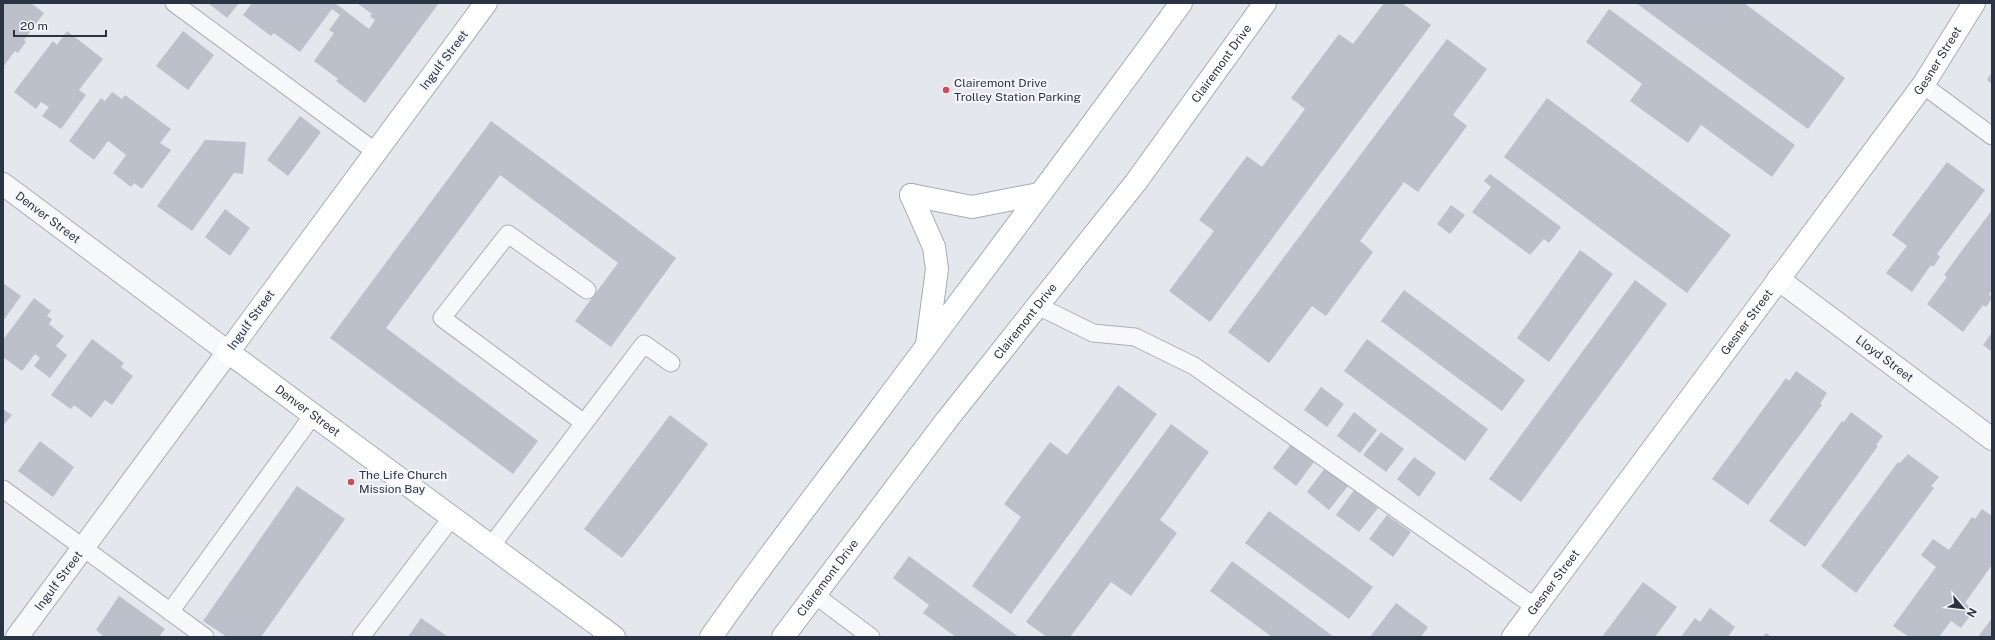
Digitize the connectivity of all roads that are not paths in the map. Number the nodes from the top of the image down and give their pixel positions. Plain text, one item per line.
1 (174, 3) edge
2 (486, 3) edge
3 (1181, 3) edge
4 (1265, 3) edge
5 (1974, 3) edge
6 (1923, 85) junction
7 (1992, 136) edge
8 (376, 152) junction
9 (3, 184) edge
10 (1039, 194) junction
11 (1778, 279) junction
12 (587, 290) dead end
13 (1038, 306) junction
14 (926, 346) junction
15 (228, 352) junction
16 (671, 363) dead end
17 (313, 415) junction
18 (584, 423) junction
19 (1992, 439) edge
20 (3, 489) edge
21 (452, 517) junction
22 (491, 546) junction
23 (82, 548) junction
24 (815, 595) junction
25 (1535, 607) junction
26 (170, 612) junction
27 (603, 634) edge
28 (17, 637) edge
29 (205, 637) edge
30 (361, 637) edge
31 (711, 637) edge
32 (783, 637) edge
33 (871, 637) edge
34 (1513, 637) edge

1 - 8 lane
2 - 8 main road, Ingulf Street
3 - 10 main road
4 - 13 main road, Clairemont Drive
5 - 6 main road, Gesner Street
6 - 7 lane
6 - 11 main road, Gesner Street
8 - 15 main road, Ingulf Street
9 - 15 street, Denver Street
10 - 14 main road
10 - 14 main road
11 - 19 street, Lloyd Street
11 - 25 main road, Gesner Street
12 - 18 lane
13 - 24 main road, Clairemont Drive
13 - 25 lane
14 - 31 main road
15 - 17 main road, Denver Street
15 - 23 street, Ingulf Street
16 - 18 lane
17 - 21 main road, Denver Street
17 - 26 lane
18 - 22 lane
20 - 23 lane
21 - 22 main road, Denver Street
21 - 30 lane
22 - 27 main road, Denver Street
23 - 26 lane
23 - 28 street, Ingulf Street
24 - 32 main road, Clairemont Drive
24 - 33 lane
25 - 34 main road, Gesner Street
26 - 29 lane

